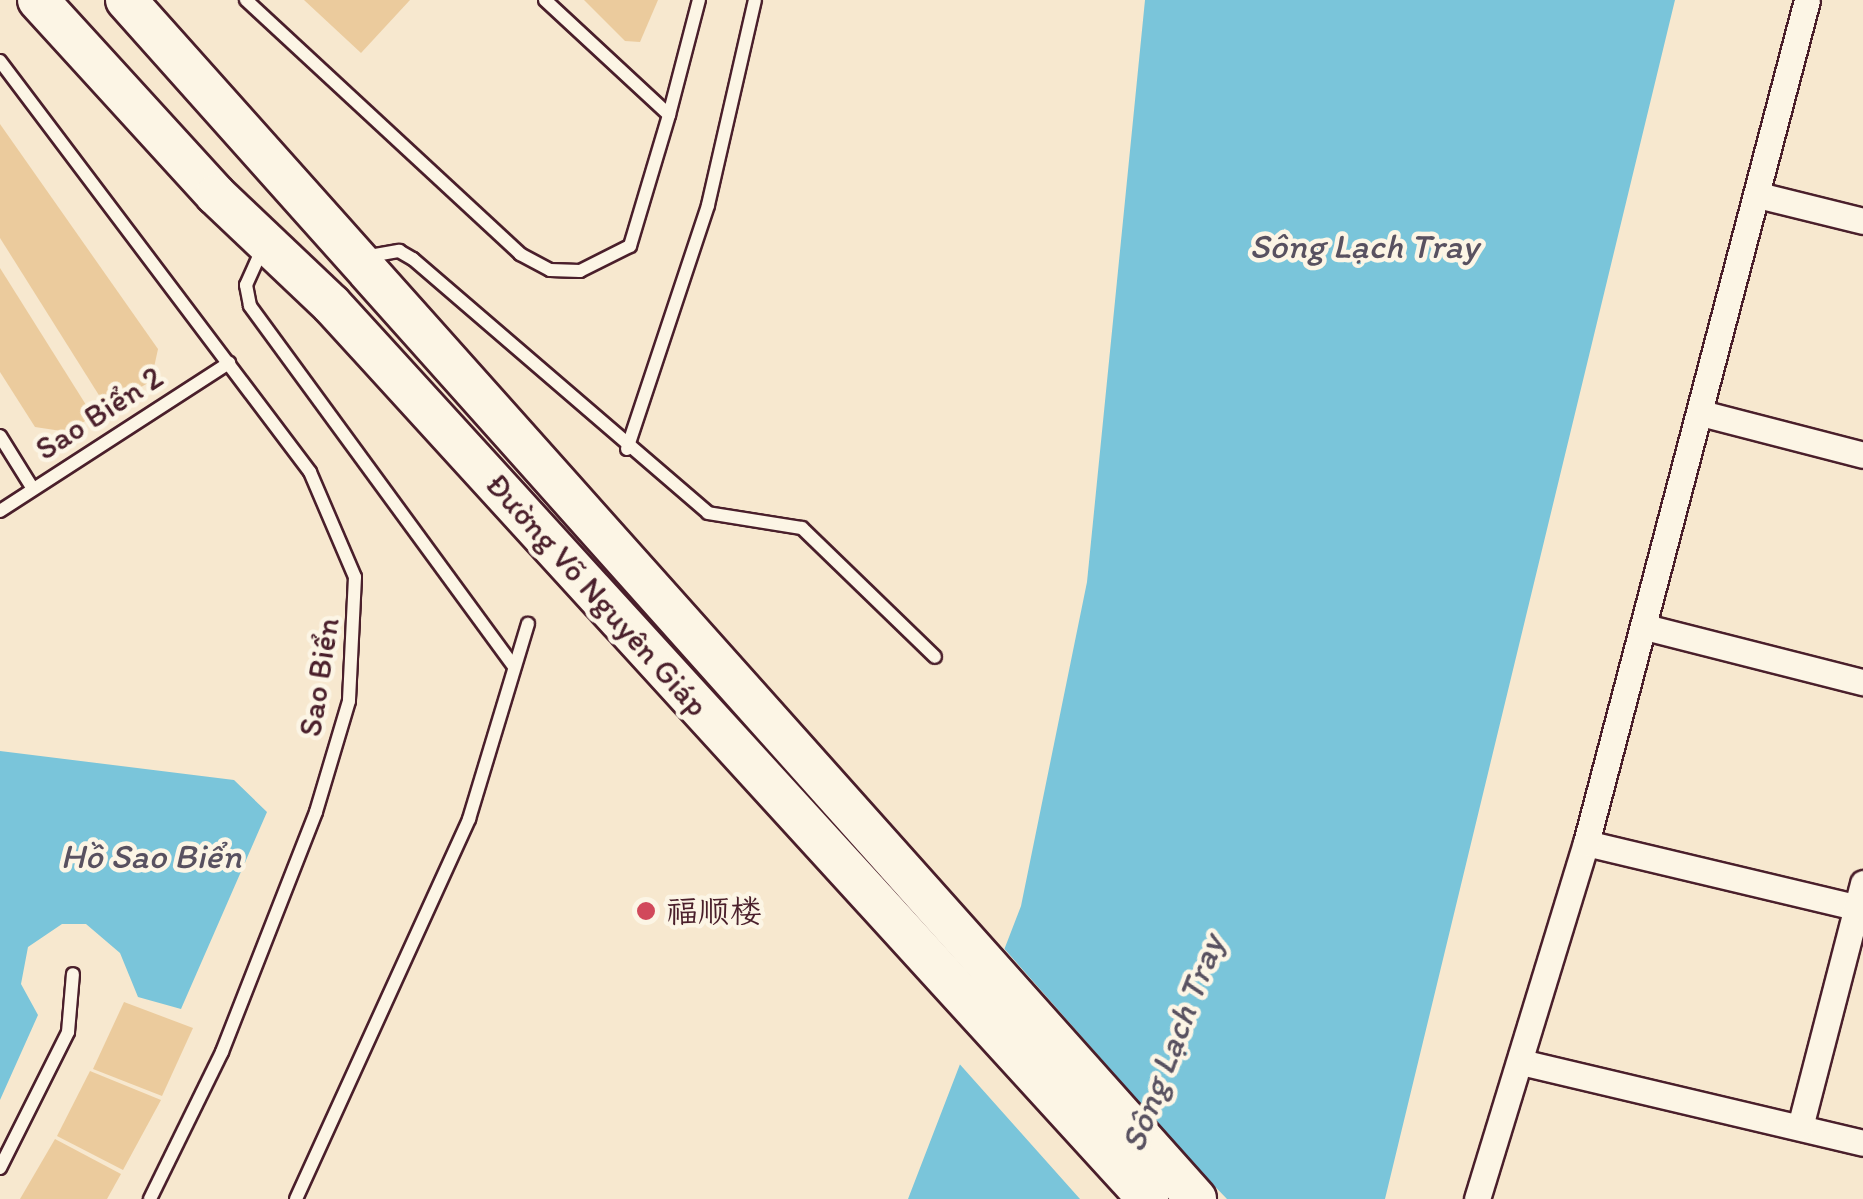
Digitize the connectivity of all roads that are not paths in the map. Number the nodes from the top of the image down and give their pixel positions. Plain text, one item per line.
1 (38, 0) edge
2 (126, 0) edge
3 (246, 0) edge
4 (545, 0) edge
5 (699, 0) edge
6 (755, 0) edge
7 (1808, 0) edge
8 (0, 61) edge
9 (669, 115) junction
10 (1758, 195) junction
11 (1863, 222) edge
12 (267, 241) junction
13 (362, 266) junction
14 (229, 363) junction
15 (1702, 413) junction
16 (0, 436) edge
17 (626, 449) junction
18 (1863, 455) edge
19 (33, 489) junction
20 (0, 511) edge
21 (528, 624) dead end
22 (1646, 627) junction
23 (935, 657) dead end
24 (514, 667) junction
25 (1863, 682) edge
26 (1586, 844) junction
27 (1861, 900) edge
28 (73, 974) dead end
29 (1521, 1062) junction
30 (1800, 1127) junction
31 (1863, 1143) edge
32 (0, 1168) edge
33 (150, 1199) edge
34 (296, 1199) edge
35 (1148, 1199) edge
36 (1196, 1199) edge
37 (1477, 1199) edge

1 - 12 main road, Đường Võ Nguyên Giáp
2 - 13 main road, Đường Võ Nguyên Giáp
3 - 9 lane
4 - 9 lane
5 - 9 lane
6 - 17 lane
7 - 10 street
8 - 14 lane, Sao Biển
10 - 11 street
10 - 15 street
12 - 24 lane
12 - 35 main road, Đường Võ Nguyên Giáp
13 - 17 lane
13 - 36 main road, Đường Võ Nguyên Giáp
14 - 19 lane, Sao Biển 2
14 - 33 lane, Sao Biển
15 - 18 street
15 - 22 street
16 - 19 lane
17 - 23 lane
19 - 20 lane, Sao Biển 2
21 - 24 lane
22 - 25 street
22 - 26 street
24 - 34 lane
26 - 27 street
26 - 29 street
27 - 30 street
28 - 32 lane
29 - 30 street
29 - 37 street
30 - 31 street

